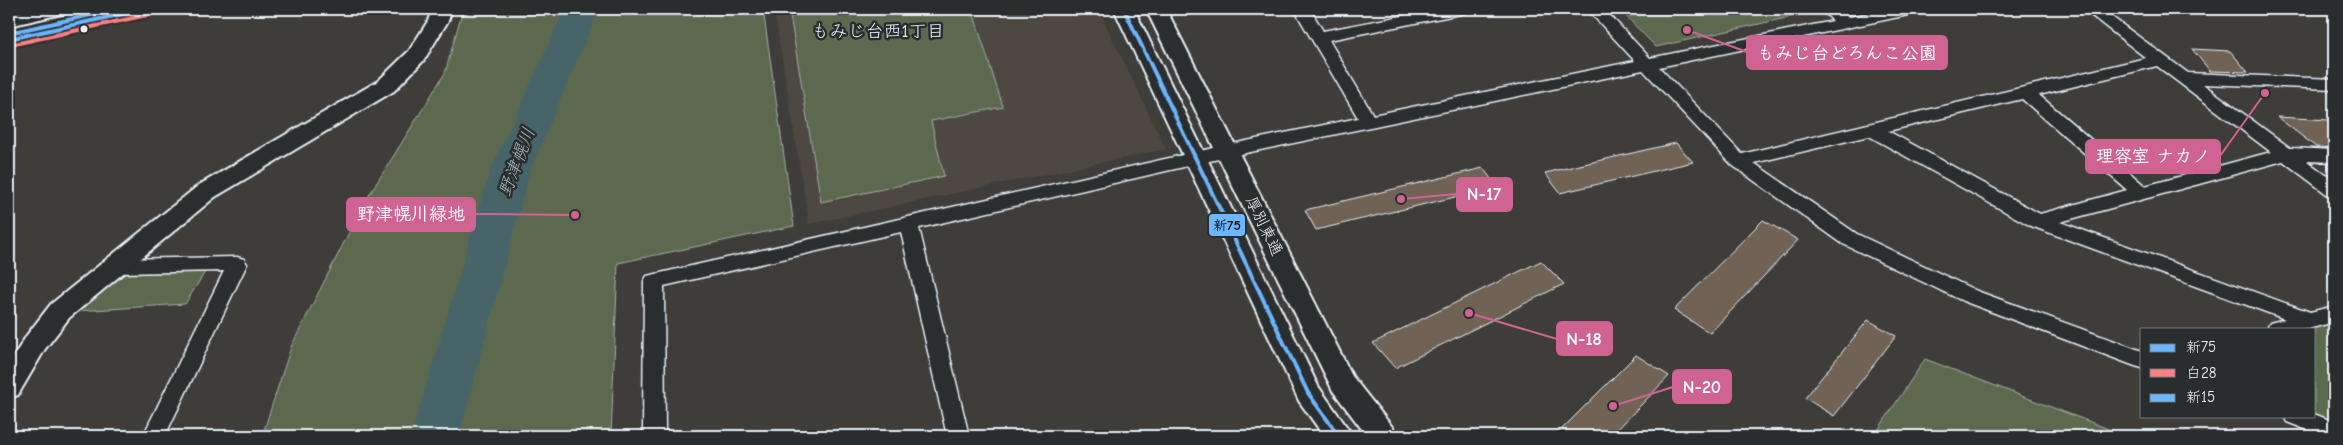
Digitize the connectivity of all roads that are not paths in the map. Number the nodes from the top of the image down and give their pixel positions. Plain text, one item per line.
1 (53, 9) edge
2 (146, 9) edge
3 (442, 9) edge
4 (1124, 9) edge
5 (1156, 9) edge
6 (1302, 9) edge
7 (1461, 9) edge
8 (1595, 9) edge
9 (1829, 9) edge
10 (1912, 9) edge
11 (2091, 9) edge
12 (9, 20) edge
13 (1846, 23) junction
14 (1319, 37) junction
15 (9, 39) edge
16 (2161, 60) junction
17 (1646, 65) junction
18 (2186, 78) junction
19 (2334, 84) edge
20 (2026, 93) junction
21 (1369, 122) junction
22 (1871, 129) junction
23 (1227, 152) junction
24 (2286, 154) junction
25 (2334, 156) edge
26 (1196, 159) junction
27 (1738, 161) junction
28 (2334, 190) edge
29 (2142, 193) junction
30 (2038, 221) junction
31 (908, 224) junction
32 (116, 266) junction
33 (2334, 314) edge
34 (2309, 320) junction
35 (2281, 328) edge
36 (2140, 359) edge
37 (9, 387) edge
38 (2300, 418) edge
39 (2334, 431) edge
40 (154, 436) edge
41 (654, 436) edge
42 (958, 436) edge
43 (1339, 436) edge
44 (1383, 436) edge

1 - 12 street
2 - 15 street
3 - 32 street
4 - 26 street, 厚別東通
5 - 23 street, 厚別東通
6 - 14 street
7 - 14 street
8 - 17 street
9 - 13 street
10 - 13 street
11 - 16 street
13 - 17 street
14 - 21 street
16 - 18 street
16 - 20 street
17 - 21 street
17 - 27 street
18 - 19 street
18 - 24 street
20 - 22 street
20 - 29 street
21 - 23 street
22 - 27 street
22 - 30 street
23 - 26 street
23 - 44 street, 厚別東通
24 - 25 street
24 - 28 street
24 - 29 street
26 - 31 street
26 - 43 street, 厚別東通
27 - 36 street
29 - 30 street
30 - 34 street
31 - 41 street
31 - 42 street
32 - 37 street
32 - 40 street
33 - 34 street
34 - 35 street
38 - 39 street

